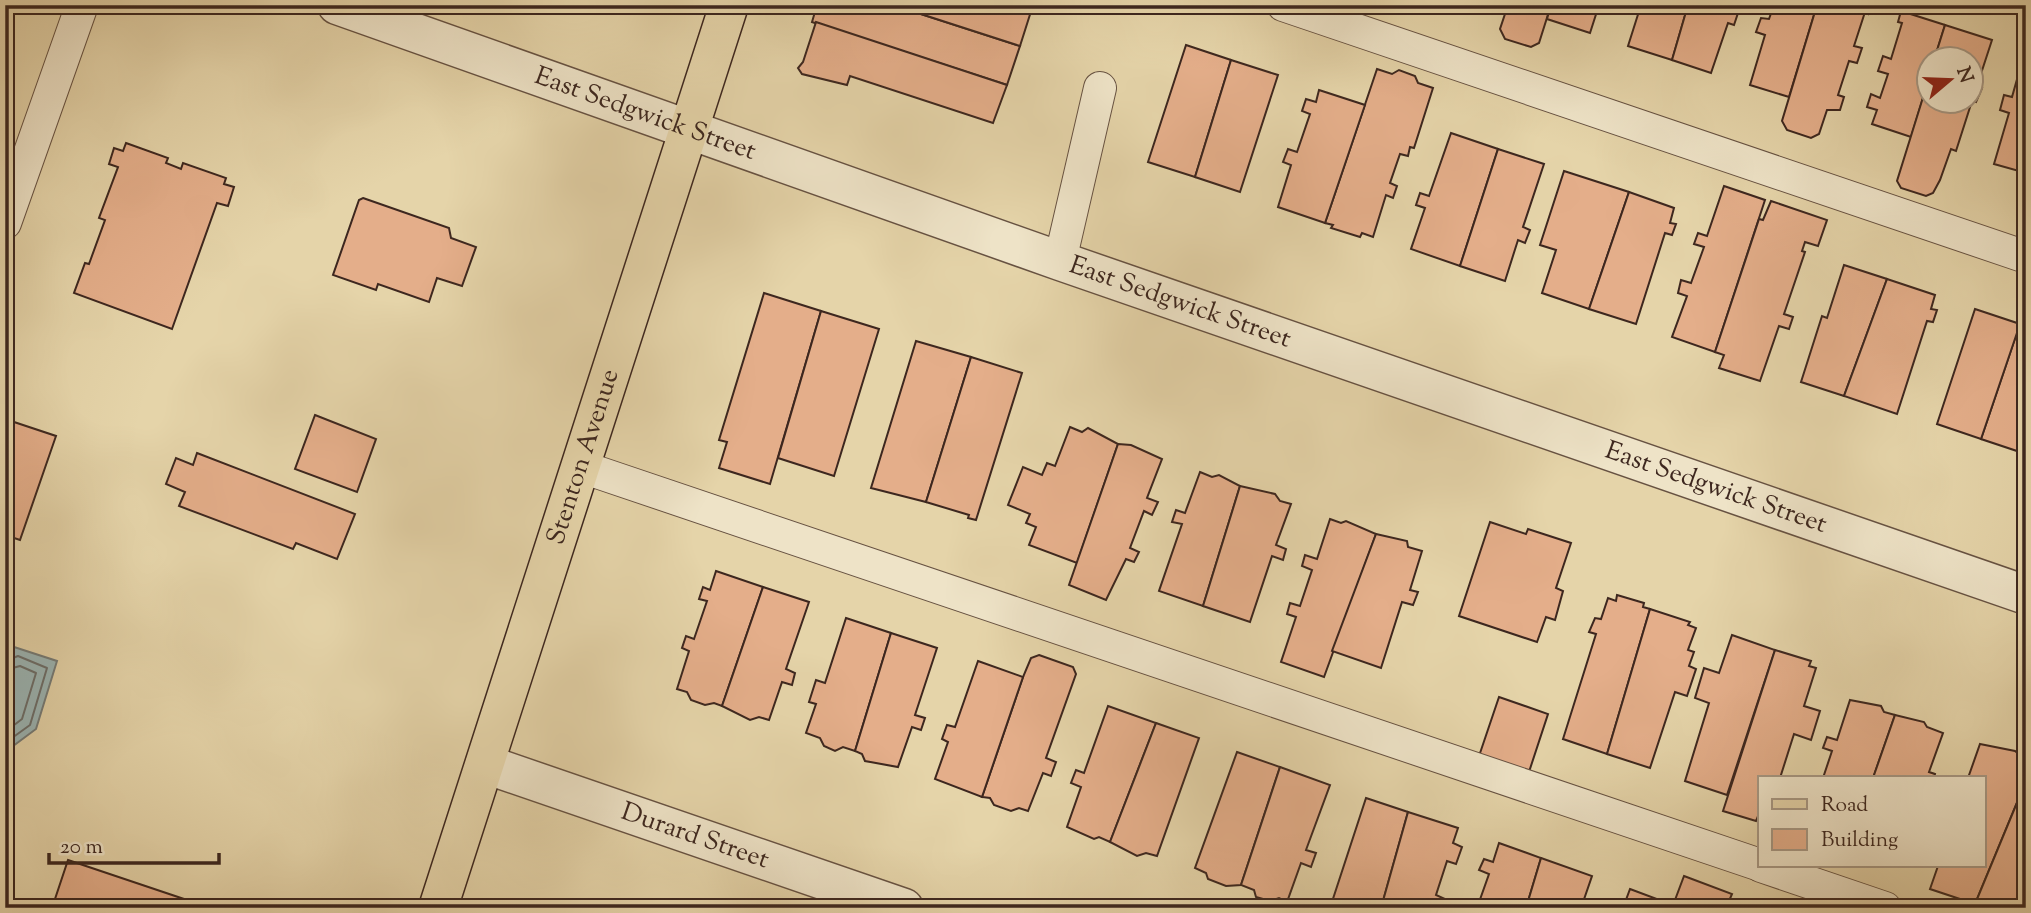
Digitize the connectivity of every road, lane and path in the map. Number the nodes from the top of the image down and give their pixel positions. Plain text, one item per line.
1 (82, 5) edge
2 (337, 5) edge
3 (729, 5) edge
4 (1283, 5) edge
5 (1100, 88) dead end
6 (689, 128) junction
7 (5, 223) edge
8 (2026, 257) edge
9 (1060, 261) junction
10 (579, 466) junction
11 (2026, 595) edge
12 (485, 764) junction
13 (1758, 865) edge
14 (1763, 867) edge
15 (438, 908) edge
16 (904, 908) edge
17 (1885, 908) edge

1 - 7 lane
2 - 6 street, East Sedgwick Street
3 - 6 main road, Stenton Avenue
4 - 8 lane
5 - 9 lane
6 - 9 street, East Sedgwick Street
6 - 10 main road, Stenton Avenue
9 - 11 street, East Sedgwick Street
10 - 12 main road, Stenton Avenue
10 - 13 lane
12 - 15 main road, Stenton Avenue
12 - 16 street, Durard Street
14 - 17 lane

